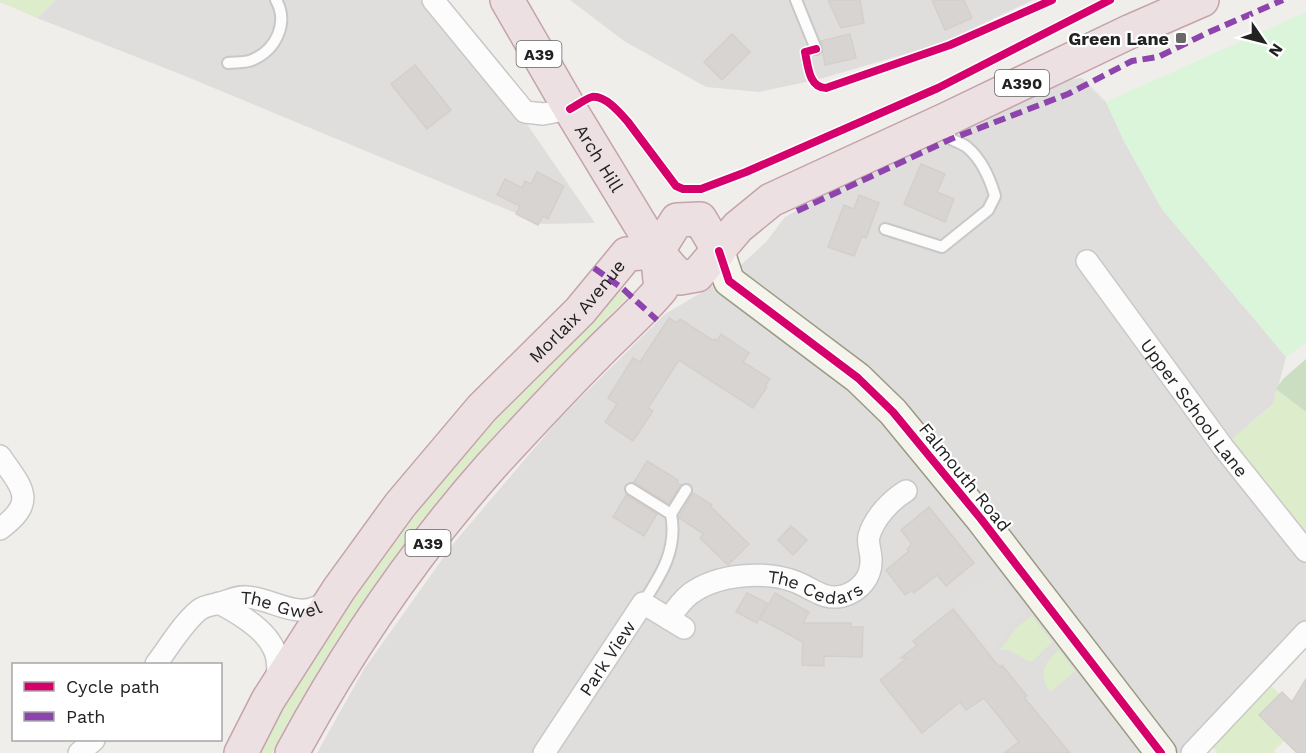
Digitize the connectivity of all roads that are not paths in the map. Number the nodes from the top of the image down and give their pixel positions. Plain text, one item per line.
1 (276, 0) edge
2 (433, 0) edge
3 (507, 0) edge
4 (796, 0) edge
5 (1202, 0) edge
6 (816, 49) dead end
7 (228, 63) dead end
8 (570, 109) junction
9 (945, 120) junction
10 (885, 229) dead end
11 (718, 251) junction
12 (657, 252) junction
13 (1088, 261) dead end
14 (0, 456) edge
15 (631, 489) dead end
16 (686, 490) dead end
17 (906, 490) dead end
18 (671, 514) junction
19 (0, 529) edge
20 (1306, 551) edge
21 (339, 589) junction
22 (219, 603) junction
23 (643, 603) junction
24 (677, 624) joint
25 (1306, 632) edge
26 (157, 663) edge
27 (268, 700) junction
28 (93, 741) edge
29 (79, 753) edge
30 (241, 753) edge
31 (292, 753) edge
32 (544, 753) edge
33 (1161, 753) edge
34 (1192, 753) edge

1 - 7 lane
2 - 8 street
3 - 8 highway, Arch Hill / A39
4 - 6 lane
5 - 9 highway, A390
8 - 12 highway, Arch Hill / A39
9 - 10 lane
9 - 11 highway, A390
11 - 12 highway, A390
11 - 12 highway
11 - 33 street, Falmouth Road
12 - 21 highway, Morlaix Avenue / A39
12 - 31 highway, A39
13 - 20 street, Upper School Lane
14 - 19 street
15 - 18 lane
16 - 18 lane
17 - 24 street, The Cedars
18 - 23 lane
21 - 22 street, The Gwel
21 - 27 highway, Morlaix Avenue / A39
22 - 26 street, The Gwel
22 - 27 street, The Gwel
23 - 24 street, Park View
23 - 32 street, Park View
25 - 34 street
27 - 30 highway, Morlaix Avenue / A39
28 - 29 street

